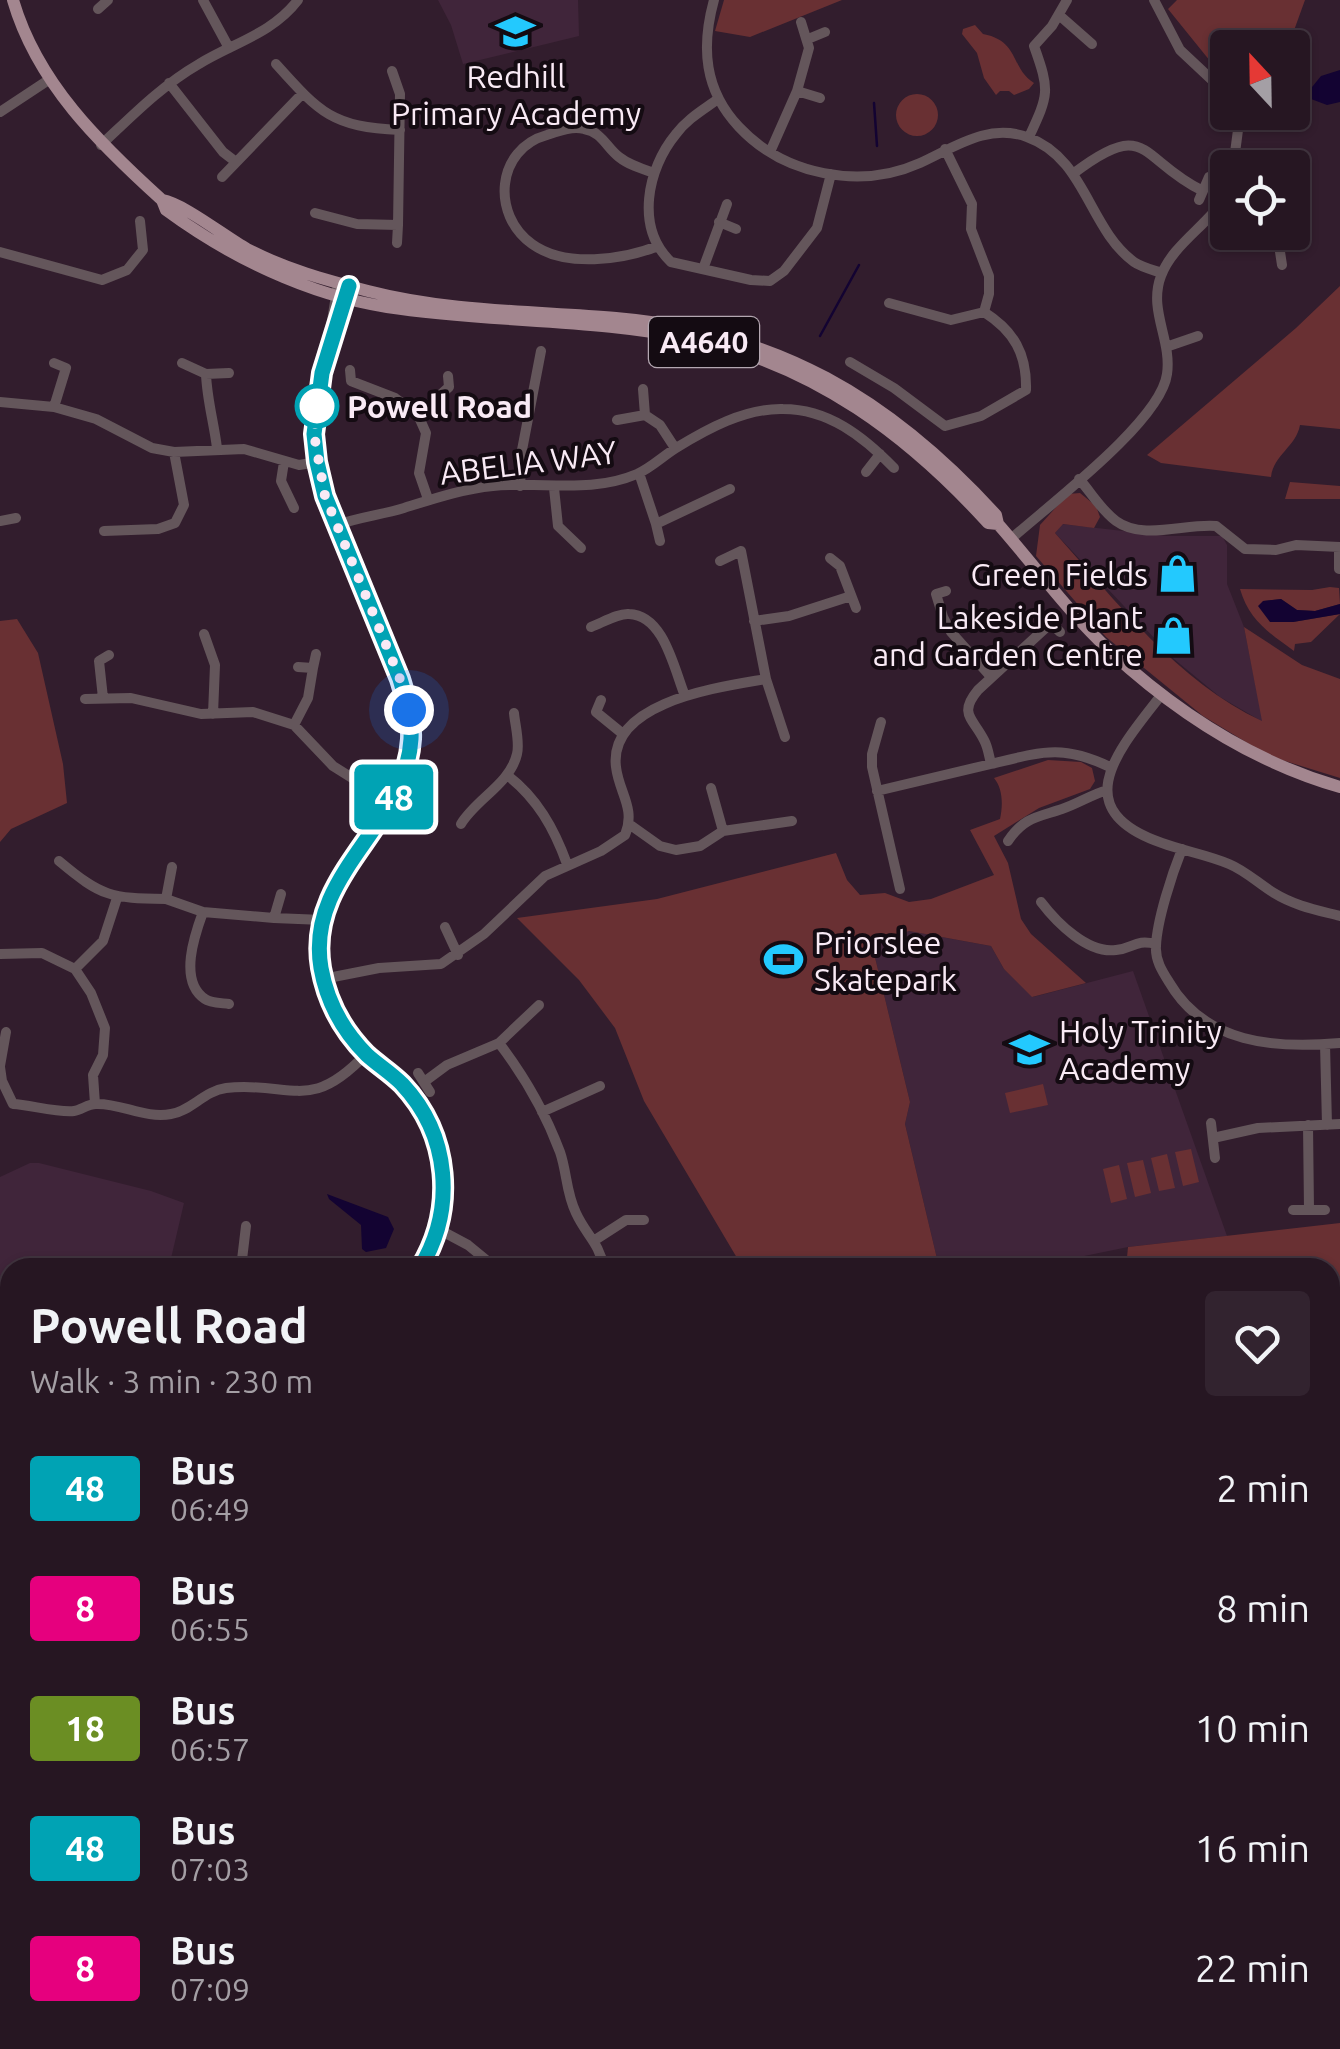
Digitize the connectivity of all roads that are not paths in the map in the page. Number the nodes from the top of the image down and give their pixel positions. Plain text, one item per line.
1 (108, 0) edge
2 (203, 0) edge
3 (298, 0) edge
4 (714, 0) edge
5 (1067, 0) edge
6 (1155, 0) edge
7 (12, 5) edge
8 (98, 9) dead end
9 (1059, 15) junction
10 (801, 22) dead end
11 (825, 32) dead end
12 (808, 38) junction
13 (1092, 44) dead end
14 (230, 48) junction
15 (276, 64) dead end
16 (392, 71) dead end
17 (1210, 78) edge
18 (50, 79) junction
19 (169, 83) junction
20 (797, 91) junction
21 (302, 94) junction
22 (820, 98) dead end
23 (718, 99) junction
24 (0, 112) edge
25 (400, 130) junction
26 (1028, 137) junction
27 (102, 146) junction
28 (946, 150) junction
29 (770, 152) junction
30 (236, 162) junction
31 (654, 173) junction
32 (1074, 173) junction
33 (831, 174) junction
34 (222, 177) dead end
35 (1209, 177) dead end
36 (727, 204) dead end
37 (315, 213) dead end
38 (1210, 218) edge
39 (140, 221) dead end
40 (720, 222) junction
41 (398, 225) junction
42 (736, 229) dead end
43 (398, 243) dead end
44 (658, 246) junction
45 (1280, 250) edge
46 (0, 252) edge
47 (1282, 266) dead end
48 (703, 269) junction
49 (1162, 273) junction
50 (342, 290) junction
51 (889, 303) dead end
52 (984, 312) junction
53 (1198, 336) dead end
54 (1166, 347) junction
55 (541, 351) dead end
56 (75, 358) dead end
57 (850, 362) dead end
58 (182, 363) dead end
59 (54, 364) dead end
60 (66, 368) junction
61 (230, 373) dead end
62 (206, 374) junction
63 (448, 376) dead end
64 (348, 379) dead end
65 (643, 389) dead end
66 (0, 402) edge
67 (54, 406) junction
68 (645, 414) junction
69 (418, 415) junction
70 (618, 420) dead end
71 (217, 448) junction
72 (675, 448) junction
73 (174, 452) junction
74 (880, 454) junction
75 (284, 462) junction
76 (317, 462) junction
77 (894, 468) dead end
78 (866, 472) dead end
79 (639, 473) junction
80 (1079, 479) junction
81 (520, 486) junction
82 (554, 488) junction
83 (730, 490) dead end
84 (428, 499) junction
85 (294, 508) dead end
86 (16, 518) dead end
87 (0, 521) edge
88 (656, 524) junction
89 (337, 525) junction
90 (104, 531) dead end
91 (1011, 539) junction
92 (660, 540) dead end
93 (1339, 547) edge
94 (580, 548) dead end
95 (830, 558) dead end
96 (720, 561) dead end
97 (1339, 569) edge
98 (936, 594) dead end
99 (851, 596) junction
100 (856, 608) dead end
101 (1042, 614) dead end
102 (754, 621) junction
103 (591, 627) dead end
104 (204, 634) dead end
105 (88, 654) dead end
106 (316, 654) dead end
107 (298, 667) dead end
108 (314, 668) junction
109 (991, 677) junction
110 (766, 679) junction
111 (1162, 694) junction
112 (685, 696) junction
113 (103, 698) junction
114 (85, 700) dead end
115 (601, 700) dead end
116 (514, 712) dead end
117 (214, 714) junction
118 (881, 722) dead end
119 (294, 725) junction
120 (623, 734) junction
121 (785, 737) dead end
122 (876, 737) junction
123 (891, 741) dead end
124 (991, 764) junction
125 (1110, 767) junction
126 (506, 775) junction
127 (1340, 787) edge
128 (711, 788) dead end
129 (1107, 790) junction
130 (877, 791) junction
131 (392, 803) junction
132 (461, 824) dead end
133 (629, 824) junction
134 (788, 825) dead end
135 (723, 831) junction
136 (1008, 840) dead end
137 (1182, 849) junction
138 (59, 861) dead end
139 (567, 864) junction
140 (172, 867) dead end
141 (900, 888) dead end
142 (281, 894) dead end
143 (117, 898) junction
144 (166, 899) junction
145 (1041, 902) dead end
146 (1061, 905) dead end
147 (203, 912) junction
148 (1051, 915) junction
149 (1340, 916) edge
150 (274, 918) junction
151 (323, 920) junction
152 (444, 927) dead end
153 (1156, 944) junction
154 (0, 954) edge
155 (458, 955) junction
156 (75, 969) junction
157 (323, 980) junction
158 (229, 1004) dead end
159 (539, 1005) dead end
160 (6, 1032) dead end
161 (1340, 1042) edge
162 (499, 1043) junction
163 (1325, 1044) junction
164 (366, 1054) junction
165 (0, 1066) edge
166 (424, 1083) dead end
167 (600, 1086) dead end
168 (96, 1104) junction
169 (542, 1112) junction
170 (1211, 1122) dead end
171 (1340, 1124) edge
172 (1327, 1125) junction
173 (1308, 1126) junction
174 (1213, 1138) junction
175 (1216, 1158) dead end
176 (1293, 1210) dead end
177 (1310, 1210) junction
178 (1325, 1210) dead end
179 (644, 1220) dead end
180 (246, 1226) dead end
181 (438, 1229) junction
182 (595, 1240) junction
183 (243, 1258) edge
184 (425, 1258) edge
185 (484, 1258) edge
186 (601, 1258) edge

1 - 8 street
2 - 14 street
3 - 14 street
4 - 23 street
5 - 9 street
6 - 17 street
7 - 18 main road, A4640
9 - 13 street
9 - 26 street
10 - 12 street
11 - 12 street
12 - 20 street
14 - 19 street
15 - 21 street
16 - 25 street
18 - 24 street
18 - 27 main road, A4640
19 - 27 street
19 - 30 street
20 - 22 street
20 - 29 street
21 - 25 street
21 - 30 street
23 - 29 street
23 - 31 street
25 - 41 street
26 - 28 street
26 - 32 street
27 - 50 main road, A4640
28 - 33 street
28 - 52 street
29 - 33 street
30 - 34 street
31 - 44 street
31 - 44 street
32 - 35 street
32 - 49 street
33 - 48 street
36 - 40 street
37 - 41 street
38 - 49 street
39 - 46 street
40 - 42 street
40 - 48 street
41 - 43 street
44 - 48 street
45 - 47 street
49 - 54 street
50 - 76 street
50 - 91 main road, A4640
51 - 52 street
52 - 57 street
53 - 54 street
54 - 80 street
55 - 81 street
56 - 60 street
58 - 62 street
59 - 60 street
60 - 67 street
61 - 62 street
62 - 71 street
63 - 69 street
64 - 69 street
65 - 68 street
66 - 67 street
67 - 73 street
68 - 70 street
68 - 72 street
69 - 84 street
71 - 73 street
71 - 75 street
72 - 74 street, ABELIA WAY
72 - 79 street, ABELIA WAY
73 - 90 street
74 - 77 street, ABELIA WAY
74 - 78 street
75 - 76 street
75 - 85 street
76 - 89 street
79 - 82 street, ABELIA WAY
79 - 88 street
80 - 91 street
80 - 93 street
81 - 82 street, ABELIA WAY
81 - 84 street, ABELIA WAY
82 - 94 street
83 - 88 street
84 - 89 street, ABELIA WAY
86 - 87 street
88 - 92 street
89 - 131 street
91 - 111 main road, A4640
93 - 97 street
95 - 99 street
96 - 102 street
98 - 109 street
99 - 100 street
99 - 102 street
101 - 109 street
102 - 110 street
103 - 112 street
104 - 117 street
105 - 113 street
106 - 108 street
107 - 108 street
108 - 119 street
109 - 124 street
110 - 112 street
110 - 121 street
111 - 125 street
111 - 127 main road, A4640
112 - 120 street
113 - 114 street
113 - 117 street
115 - 120 street
116 - 126 street
117 - 119 street
118 - 122 street
119 - 131 street
120 - 133 street
122 - 123 street
122 - 130 street
124 - 125 street
124 - 130 street
125 - 129 street
126 - 132 street
126 - 139 street
128 - 135 street
129 - 136 street
129 - 137 street
130 - 141 street
131 - 151 street
133 - 135 street
133 - 139 street
134 - 135 street
137 - 149 street
137 - 153 street
138 - 143 street
139 - 155 street
140 - 144 street
142 - 150 street
143 - 144 street
143 - 156 street
144 - 147 street
145 - 148 street
146 - 148 street
147 - 150 street
147 - 158 street
148 - 153 street
150 - 151 street
151 - 157 street
152 - 155 street
153 - 163 street
154 - 156 street
155 - 157 street
156 - 168 street
157 - 164 street
159 - 162 street
160 - 165 street
161 - 163 street
162 - 166 street
162 - 169 street
163 - 172 street
164 - 168 street
164 - 181 street
165 - 168 street
167 - 169 street
169 - 182 street
170 - 174 street
171 - 172 street
172 - 173 street
173 - 174 street
173 - 177 street
174 - 175 street
176 - 177 street
177 - 178 street
179 - 182 street
180 - 183 street
181 - 184 street
181 - 185 street
182 - 186 street

